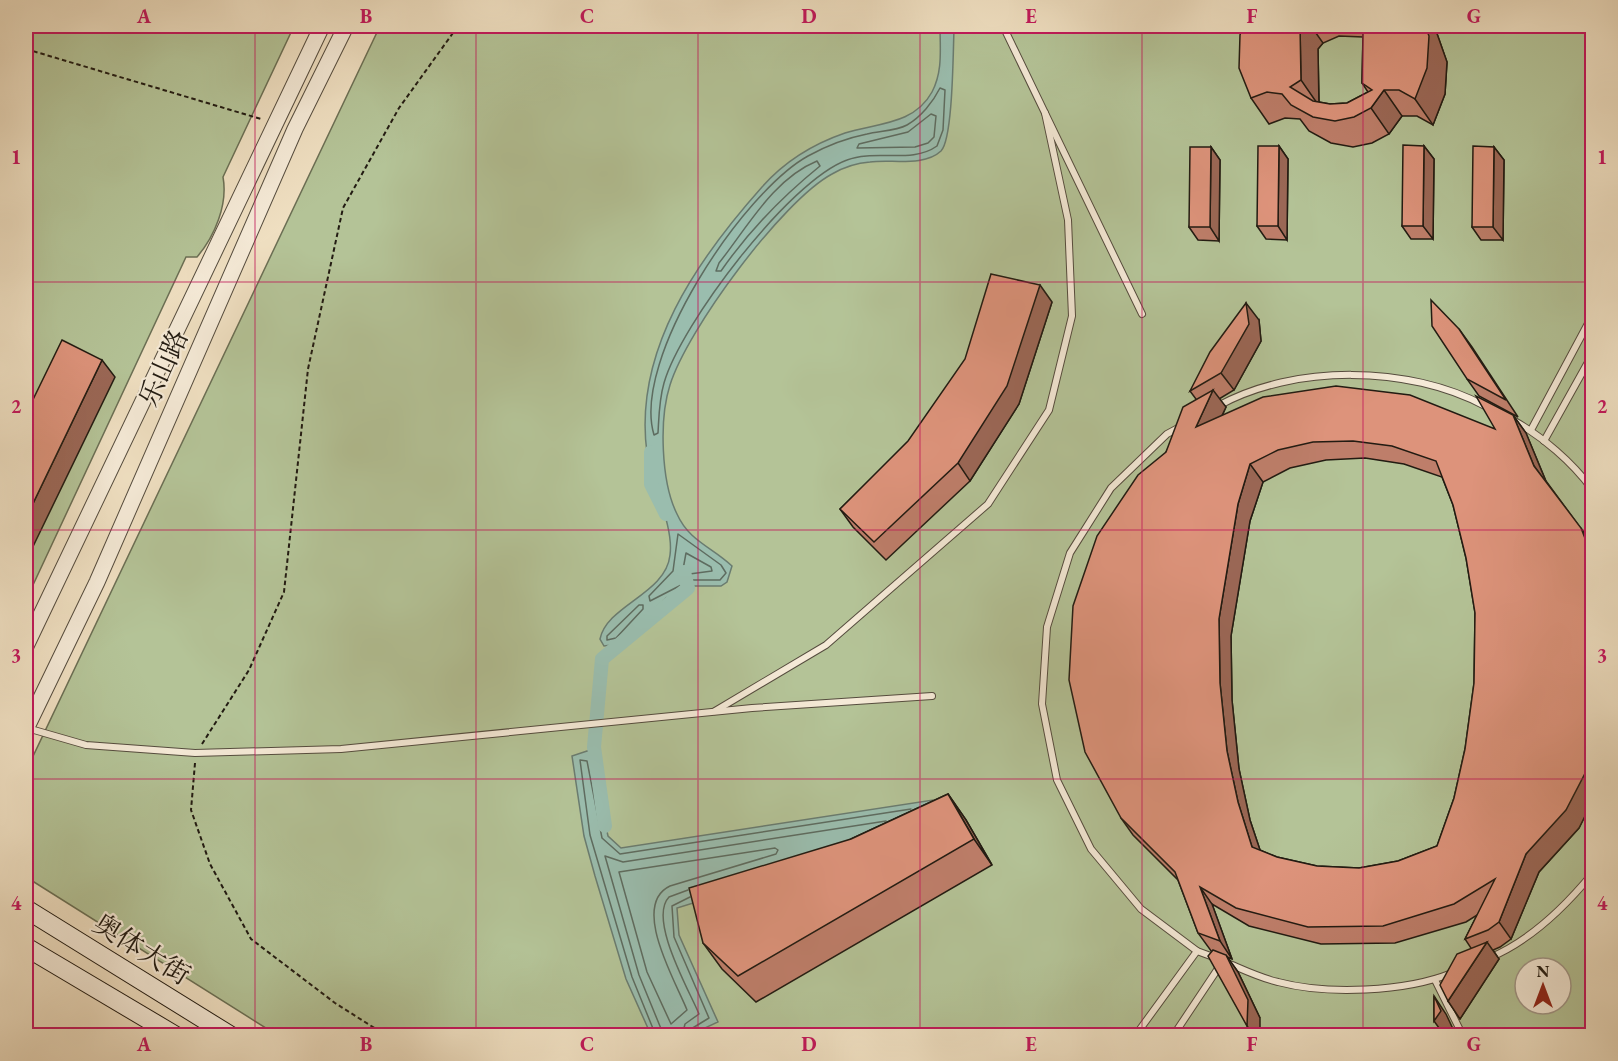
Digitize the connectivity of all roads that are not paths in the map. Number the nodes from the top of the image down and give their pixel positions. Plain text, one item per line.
1 (322, 26) edge
2 (345, 26) edge
3 (1002, 26) edge
4 (1045, 113) junction
5 (1142, 314) dead end
6 (1593, 316) edge
7 (1593, 355) edge
8 (1492, 410) edge
9 (1206, 413) edge
10 (1502, 415) edge
11 (1187, 423) edge
12 (1532, 430) junction
13 (1544, 441) junction
14 (1593, 489) edge
15 (26, 646) edge
16 (932, 696) dead end
17 (711, 712) junction
18 (26, 729) edge
19 (1593, 874) edge
20 (26, 909) edge
21 (26, 947) edge
22 (1197, 951) junction
23 (1483, 960) edge
24 (1222, 961) junction
25 (1464, 968) edge
26 (1435, 980) junction
27 (176, 1035) edge
28 (231, 1035) edge
29 (1135, 1035) edge
30 (1173, 1035) edge
31 (1463, 1035) edge

1 - 15 street, 乐山路
2 - 18 street, 乐山路
3 - 4 lane
4 - 5 lane
4 - 17 lane
6 - 12 lane
7 - 13 lane
8 - 9 lane
10 - 12 lane
11 - 22 lane
12 - 13 lane
13 - 14 lane
16 - 17 lane
17 - 18 lane
19 - 23 lane
20 - 28 main road, 奥体大街
21 - 27 main road, 奥体大街
22 - 24 lane
22 - 29 lane
24 - 26 lane
24 - 30 lane
25 - 26 lane
26 - 31 lane

